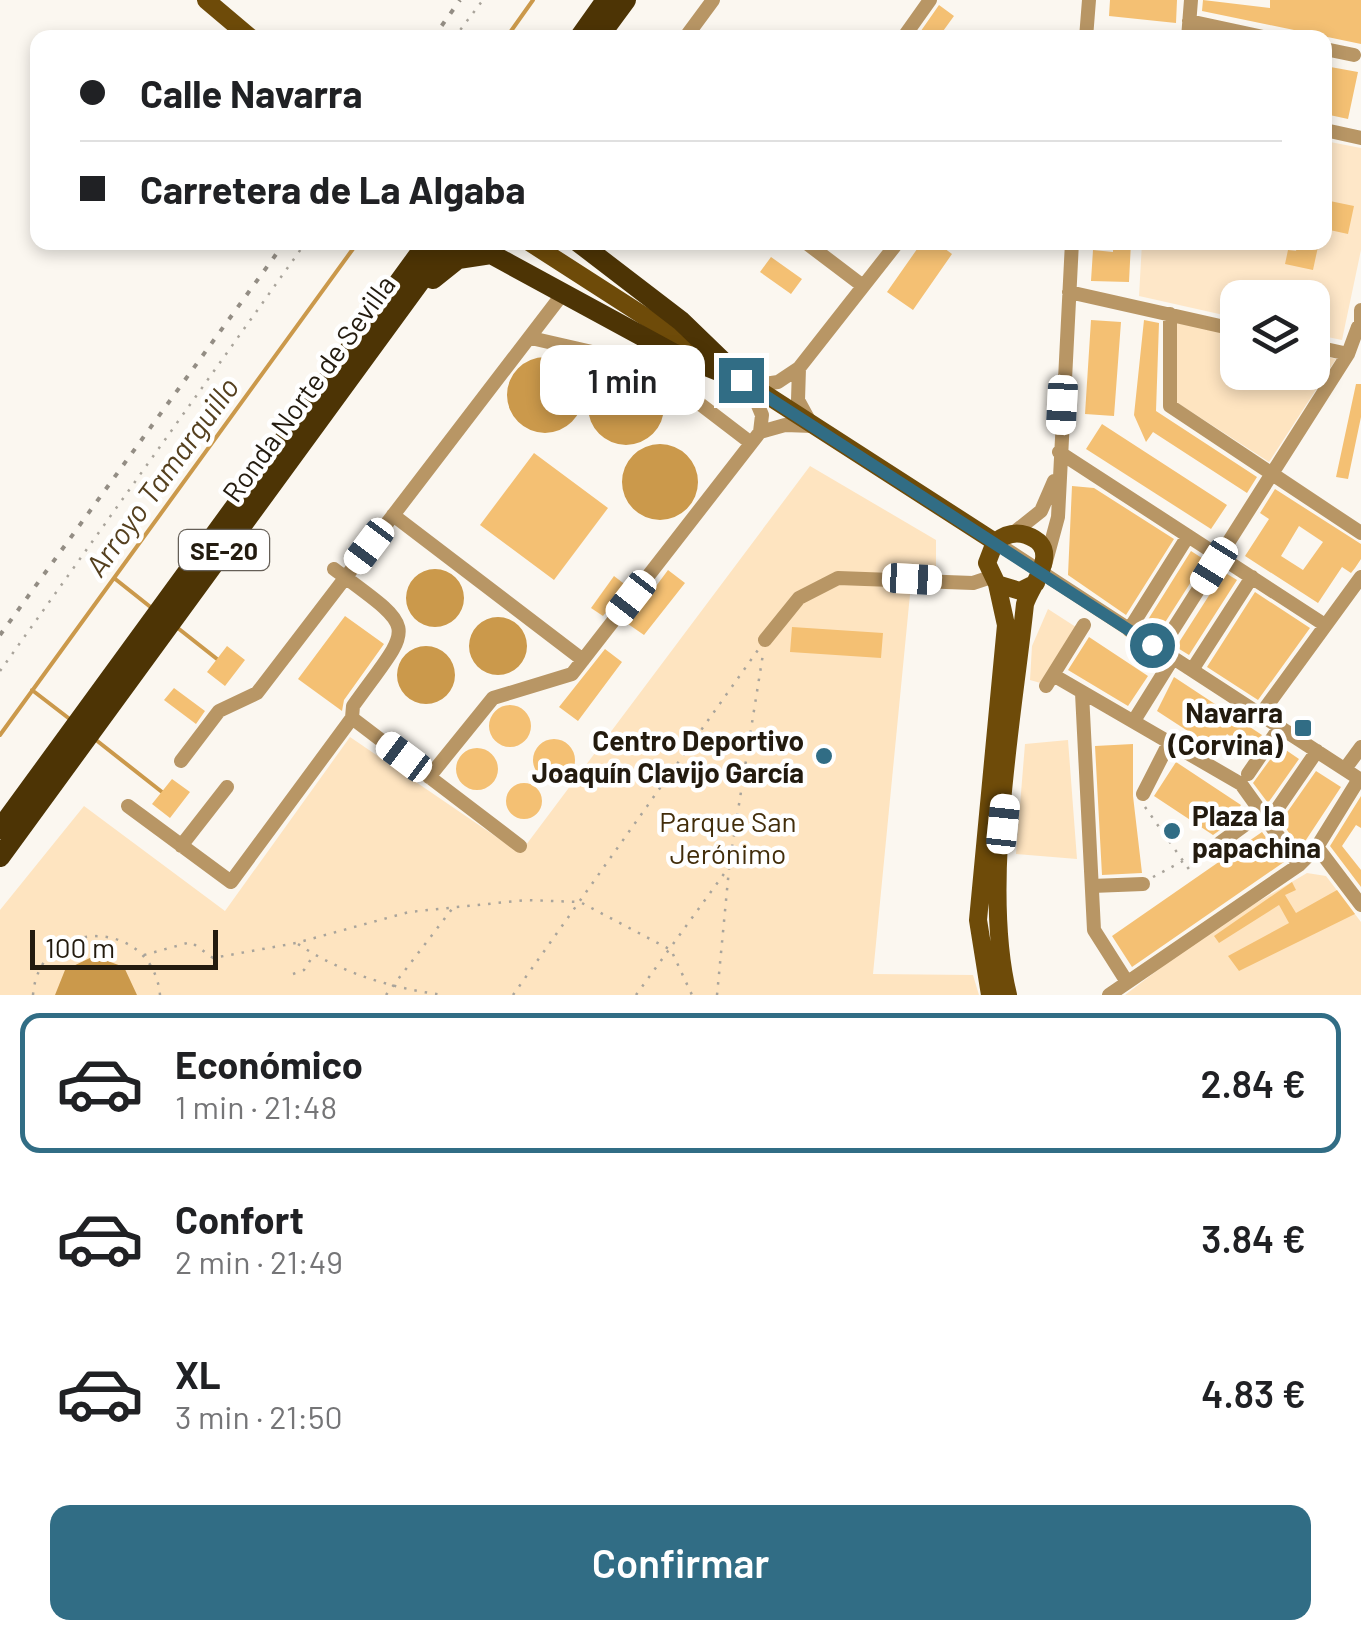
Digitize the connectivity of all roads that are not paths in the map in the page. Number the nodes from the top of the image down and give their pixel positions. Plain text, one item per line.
1 (206, 0) edge
2 (712, 0) edge
3 (930, 0) edge
4 (1089, 0) edge
5 (1190, 0) edge
6 (618, 2) edge
7 (242, 30) edge
8 (587, 30) edge
9 (604, 30) edge
10 (691, 30) edge
11 (909, 30) edge
12 (1087, 30) edge
13 (1188, 30) edge
14 (1332, 50) edge
15 (1354, 55) dead end
16 (1332, 132) edge
17 (1361, 138) edge
18 (422, 250) edge
19 (442, 250) edge
20 (541, 250) edge
21 (598, 250) edge
22 (816, 250) edge
23 (888, 250) edge
24 (1072, 250) edge
25 (864, 286) junction
26 (1069, 292) junction
27 (561, 296) dead end
28 (1361, 310) edge
29 (1170, 314) junction
30 (1220, 326) edge
31 (1359, 328) edge
32 (531, 338) junction
33 (1330, 350) edge
34 (1348, 354) junction
35 (800, 368) junction
36 (746, 383) junction
37 (344, 384) junction
38 (814, 426) junction
39 (756, 438) junction
40 (1059, 457) junction
41 (1272, 474) junction
42 (393, 514) junction
43 (961, 521) junction
44 (1361, 533) edge
45 (1188, 536) junction
46 (1003, 538) junction
47 (1220, 556) junction
48 (340, 574) junction
49 (1041, 574) junction
50 (992, 575) junction
51 (1252, 577) junction
52 (1361, 577) edge
53 (1326, 625) junction
54 (1084, 626) dead end
55 (1129, 630) junction
56 (765, 640) road end
57 (1166, 654) junction
58 (583, 660) junction
59 (1192, 670) junction
60 (1082, 692) junction
61 (1261, 714) junction
62 (352, 718) junction
63 (1135, 719) junction
64 (1280, 727) junction
65 (1170, 742) junction
66 (1361, 747) edge
67 (1317, 751) junction
68 (181, 760) dead end
69 (1345, 770) junction
70 (429, 777) junction
71 (1244, 778) junction
72 (1360, 780) edge
73 (227, 787) dead end
74 (1144, 789) road end
75 (128, 806) dead end
76 (1269, 815) junction
77 (0, 830) edge
78 (1227, 839) road end
79 (181, 846) junction
80 (520, 846) dead end
81 (1317, 847) junction
82 (0, 857) edge
83 (1299, 866) junction
84 (1143, 884) road end
85 (1092, 886) junction
86 (1361, 905) edge
87 (1127, 982) junction
88 (990, 995) edge
89 (1008, 995) edge
90 (1110, 995) edge

1 - 7 main road
2 - 10 street
3 - 11 street
4 - 12 street
5 - 13 street
6 - 8 highway
6 - 9 highway
14 - 15 street
16 - 17 street
18 - 77 highway, Ronda Norte de Sevilla / SE-20
19 - 37 highway, Ronda Norte de Sevilla / SE-20
20 - 36 main road
21 - 36 highway
22 - 25 street
23 - 25 street
24 - 26 street
25 - 35 street
26 - 29 street
26 - 40 street
27 - 32 street
28 - 31 street
29 - 30 street
29 - 41 street
31 - 34 street
32 - 39 street
32 - 42 street
33 - 34 street
34 - 41 street
35 - 36 street
35 - 38 street
36 - 37 highway
36 - 38 main road
36 - 39 street
37 - 82 highway, Ronda Norte de Sevilla / SE-20
38 - 39 street
38 - 43 main road
39 - 58 street
40 - 45 street
40 - 46 street
40 - 49 street
41 - 44 street
41 - 47 street
42 - 48 street
42 - 58 street
43 - 46 main road
43 - 50 main road
45 - 47 street
45 - 55 street
46 - 49 main road
46 - 50 main road
47 - 51 street
47 - 57 street
48 - 62 street
48 - 68 street
49 - 50 main road
49 - 55 street
49 - 89 main road
50 - 56 street
50 - 88 main road
51 - 53 street
51 - 59 street
52 - 53 street
53 - 61 street
54 - 60 street
55 - 57 street
57 - 59 street
57 - 63 street
58 - 70 street
59 - 61 street
60 - 63 street
60 - 85 street
61 - 64 street
62 - 70 street
62 - 79 street
63 - 65 street
64 - 67 street
64 - 71 street
65 - 71 street
65 - 74 street
66 - 69 street
67 - 69 street
67 - 76 street
69 - 72 street
70 - 80 street
71 - 76 street
72 - 81 street
73 - 79 street
75 - 79 street
76 - 78 street
76 - 83 street
81 - 83 street
81 - 86 street
83 - 87 street
84 - 85 street
85 - 87 street
87 - 90 street

